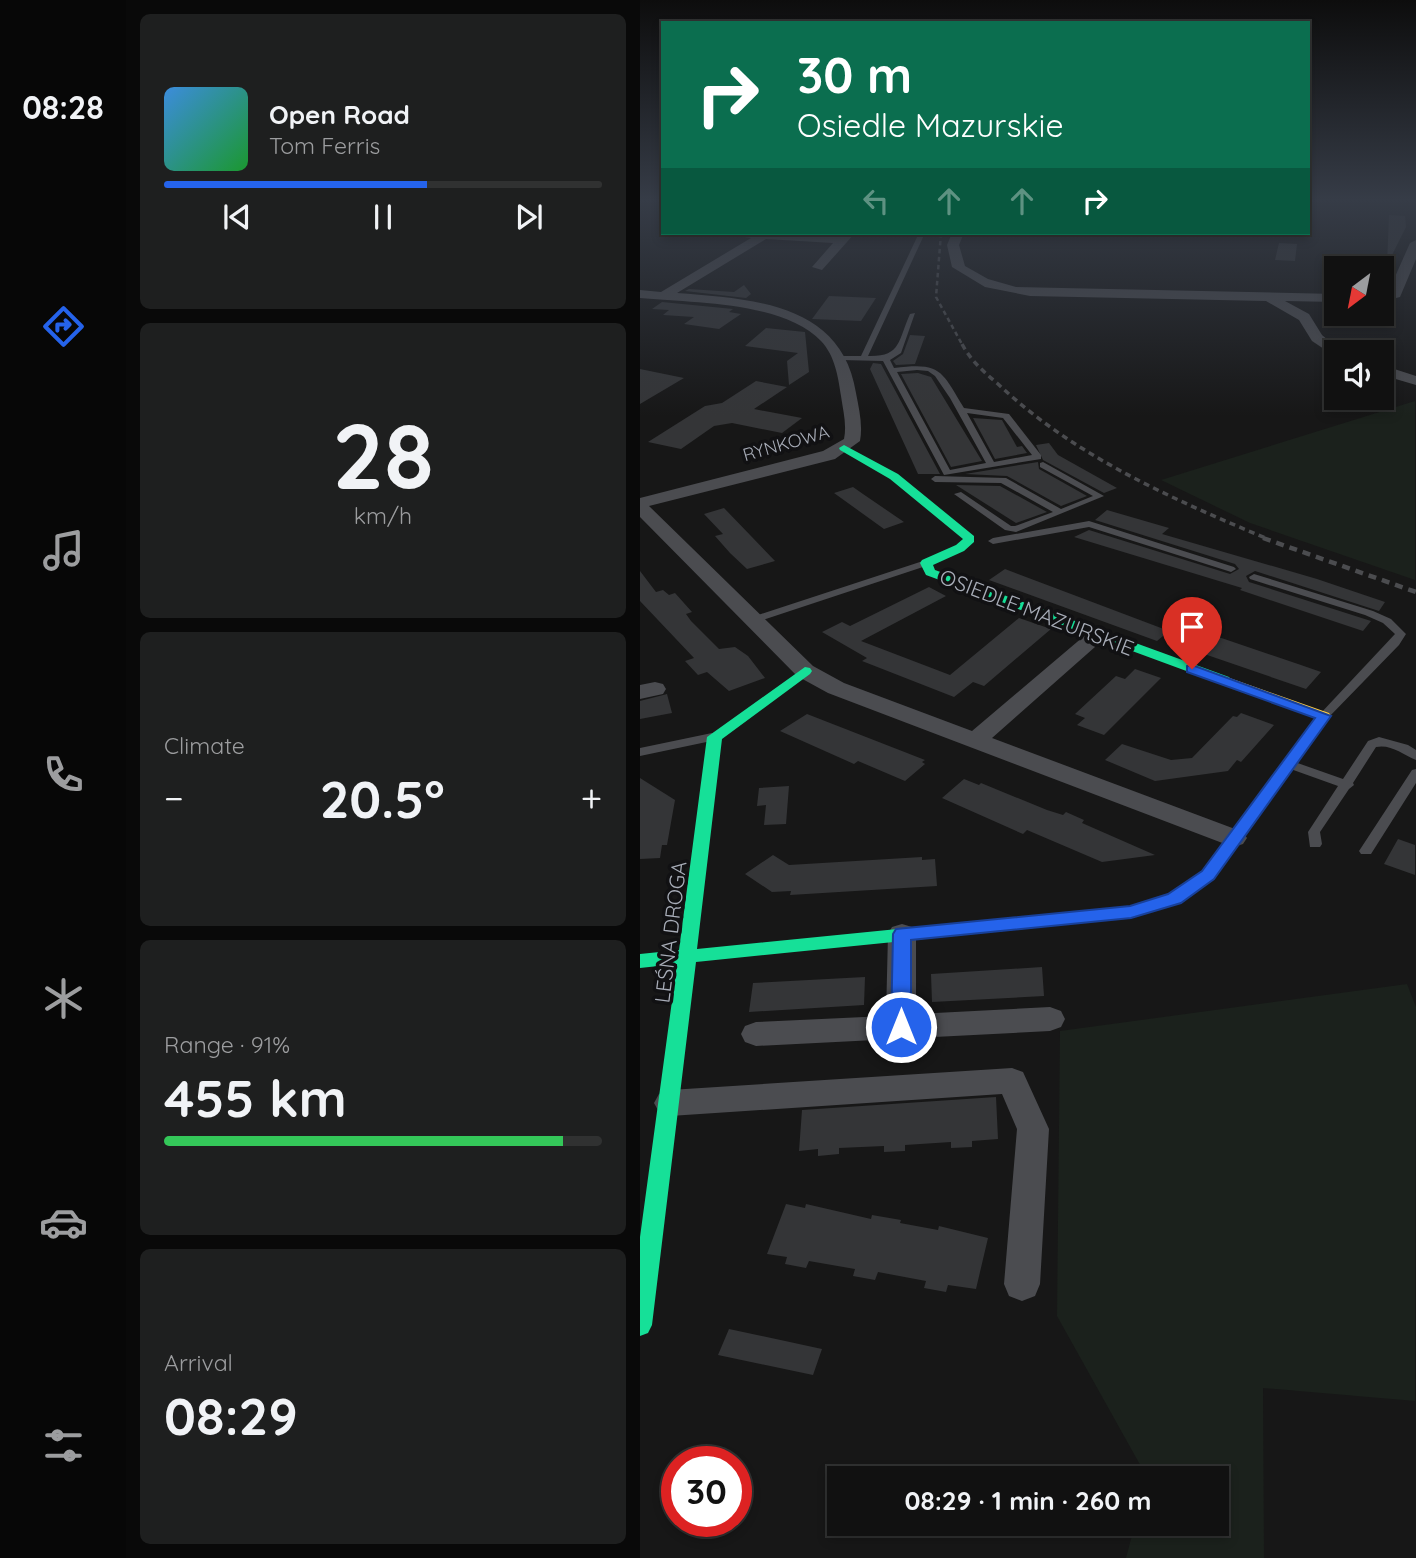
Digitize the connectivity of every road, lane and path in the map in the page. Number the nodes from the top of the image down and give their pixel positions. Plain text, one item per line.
1 (705, 271) edge
2 (904, 271) edge
3 (966, 271) edge
4 (1404, 271) edge
5 (640, 294) edge
6 (1394, 295) edge
7 (663, 296) junction
8 (1269, 298) junction
9 (1324, 298) edge
10 (914, 314) dead end
11 (1324, 343) edge
12 (841, 358) junction
13 (863, 358) junction
14 (886, 359) junction
15 (893, 370) junction
16 (1394, 374) edge
17 (1415, 381) edge
18 (961, 410) junction
19 (844, 448) junction
20 (991, 465) junction
21 (1043, 465) dead end
22 (947, 473) junction
23 (923, 484) junction
24 (958, 494) dead end
25 (640, 505) edge
26 (1060, 512) junction
27 (1008, 528) junction
28 (970, 539) junction
29 (992, 541) junction
30 (926, 563) junction
31 (1231, 569) dead end
32 (1254, 577) dead end
33 (753, 620) junction
34 (1097, 635) junction
35 (805, 671) junction
36 (1324, 716) junction
37 (715, 737) junction
38 (974, 742) junction
39 (640, 752) edge
40 (1415, 756) edge
41 (1288, 764) junction
42 (1415, 773) edge
43 (1348, 785) junction
44 (1234, 838) junction
45 (1316, 844) dead end
46 (1366, 851) dead end
47 (902, 934) junction
48 (688, 954) junction
49 (640, 961) edge
50 (1051, 1019) dead end
51 (901, 1027) junction
52 (756, 1034) dead end
53 (670, 1104) junction
54 (1022, 1284) dead end
55 (640, 1325) edge

1 - 7 street
2 - 13 lane
3 - 8 street
4 - 6 street
5 - 7 street
7 - 12 street
8 - 9 street
8 - 11 street
10 - 14 lane
12 - 13 lane
12 - 19 street, RYNKOWA
13 - 14 lane
14 - 15 lane
15 - 18 lane
15 - 22 lane
16 - 17 street
18 - 20 lane
18 - 20 lane
19 - 23 street
19 - 25 street, RYNKOWA
20 - 22 lane
21 - 26 lane
22 - 23 lane
23 - 26 lane
23 - 28 street
24 - 27 lane
25 - 33 street
26 - 27 lane
27 - 29 lane
28 - 29 lane
28 - 30 street, OSIEDLE MAZURSKIE
29 - 31 lane
30 - 33 lane
30 - 34 street, OSIEDLE MAZURSKIE
32 - 36 lane
33 - 35 street
34 - 36 street, OSIEDLE MAZURSKIE
34 - 38 street
35 - 37 street
35 - 38 street
36 - 41 street
37 - 39 lane
37 - 48 street, LEŚNA DROGA
38 - 44 street
40 - 43 lane
41 - 43 lane
41 - 44 street
42 - 46 lane
43 - 45 lane
44 - 47 street
47 - 48 street
47 - 51 street
48 - 49 street
48 - 53 street, LEŚNA DROGA
50 - 51 street
51 - 52 street
53 - 54 street
53 - 55 street, LEŚNA DROGA

